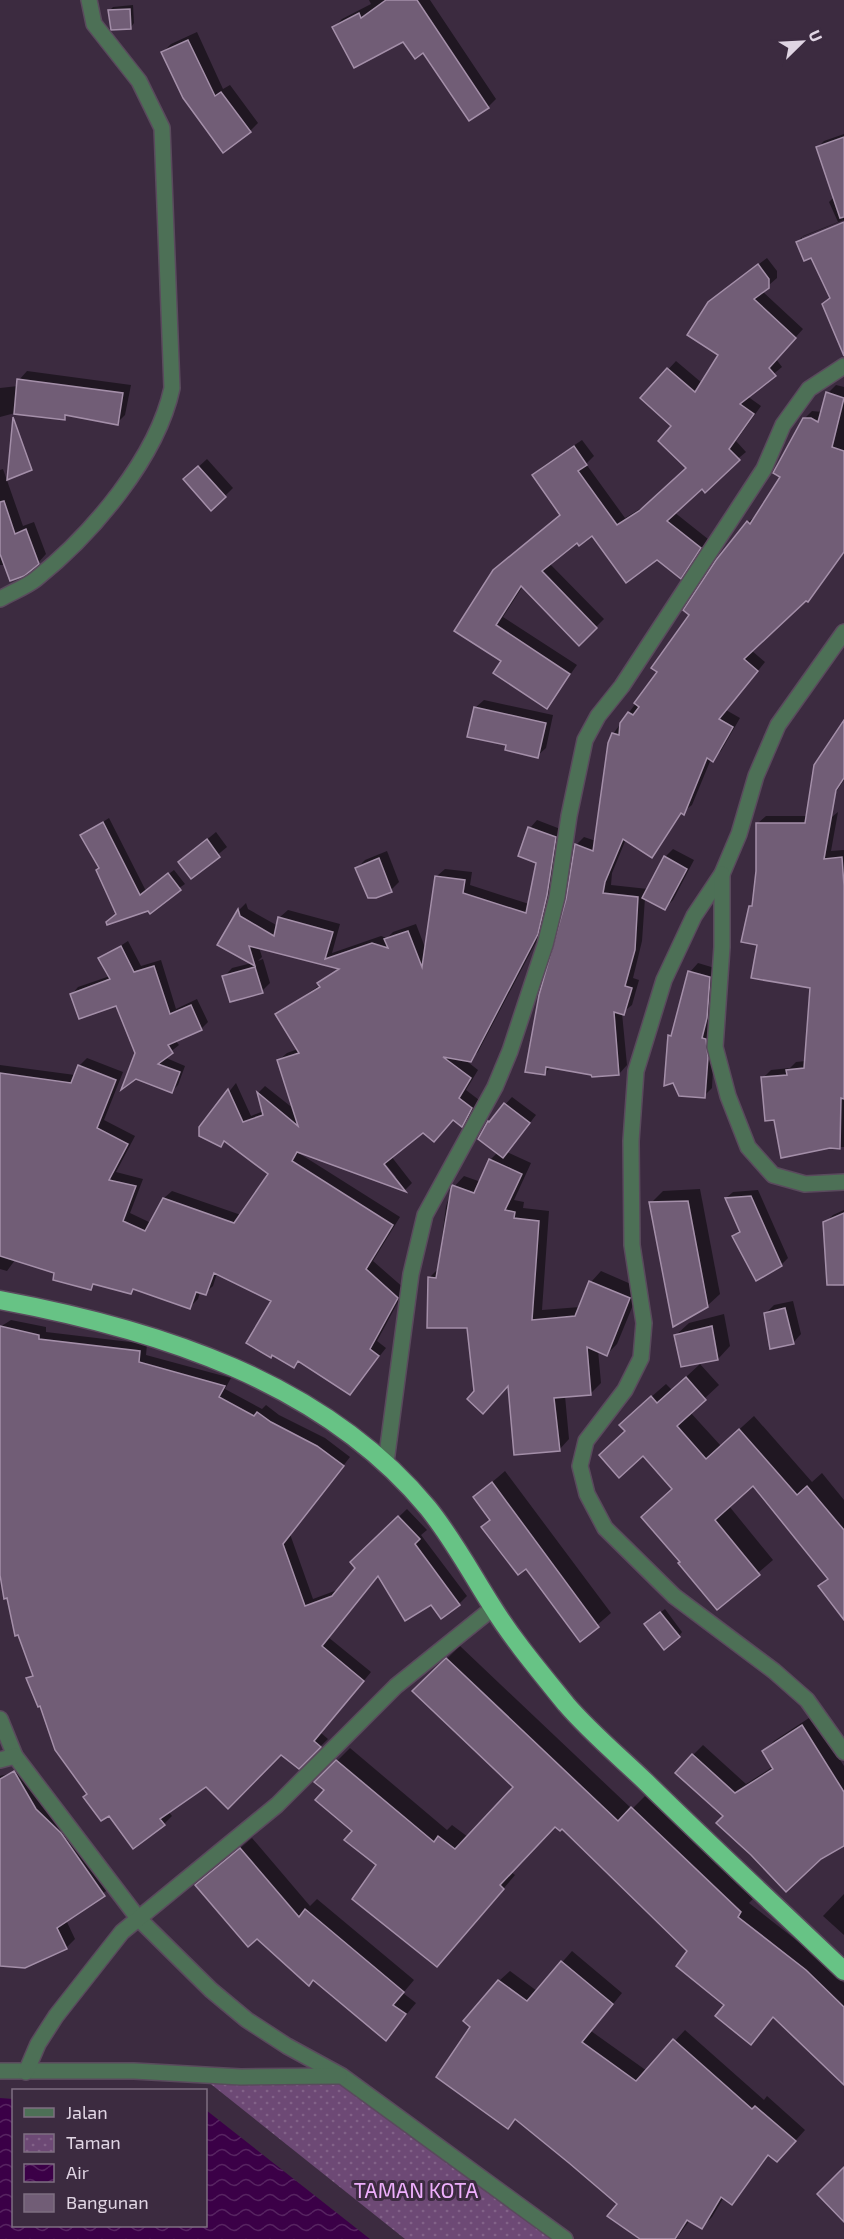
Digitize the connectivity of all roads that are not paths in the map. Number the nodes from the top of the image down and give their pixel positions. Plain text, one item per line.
1 (89, 0) edge
2 (844, 366) edge
3 (0, 598) edge
4 (844, 632) edge
5 (722, 874) junction
6 (844, 1182) edge
7 (0, 1300) edge
8 (386, 1462) junction
9 (493, 1608) junction
10 (0, 1719) edge
11 (844, 1752) edge
12 (7, 1758) edge
13 (138, 1918) junction
14 (844, 1971) edge
15 (0, 2071) edge
16 (26, 2072) junction
17 (342, 2076) junction
18 (565, 2239) edge

1 - 3 street
2 - 8 street
4 - 5 street
5 - 6 street
5 - 11 street
7 - 8 highway
8 - 9 highway
9 - 13 street
9 - 14 highway
10 - 12 street
12 - 13 street
13 - 16 street
13 - 17 street
15 - 16 street
16 - 17 street
17 - 18 street

